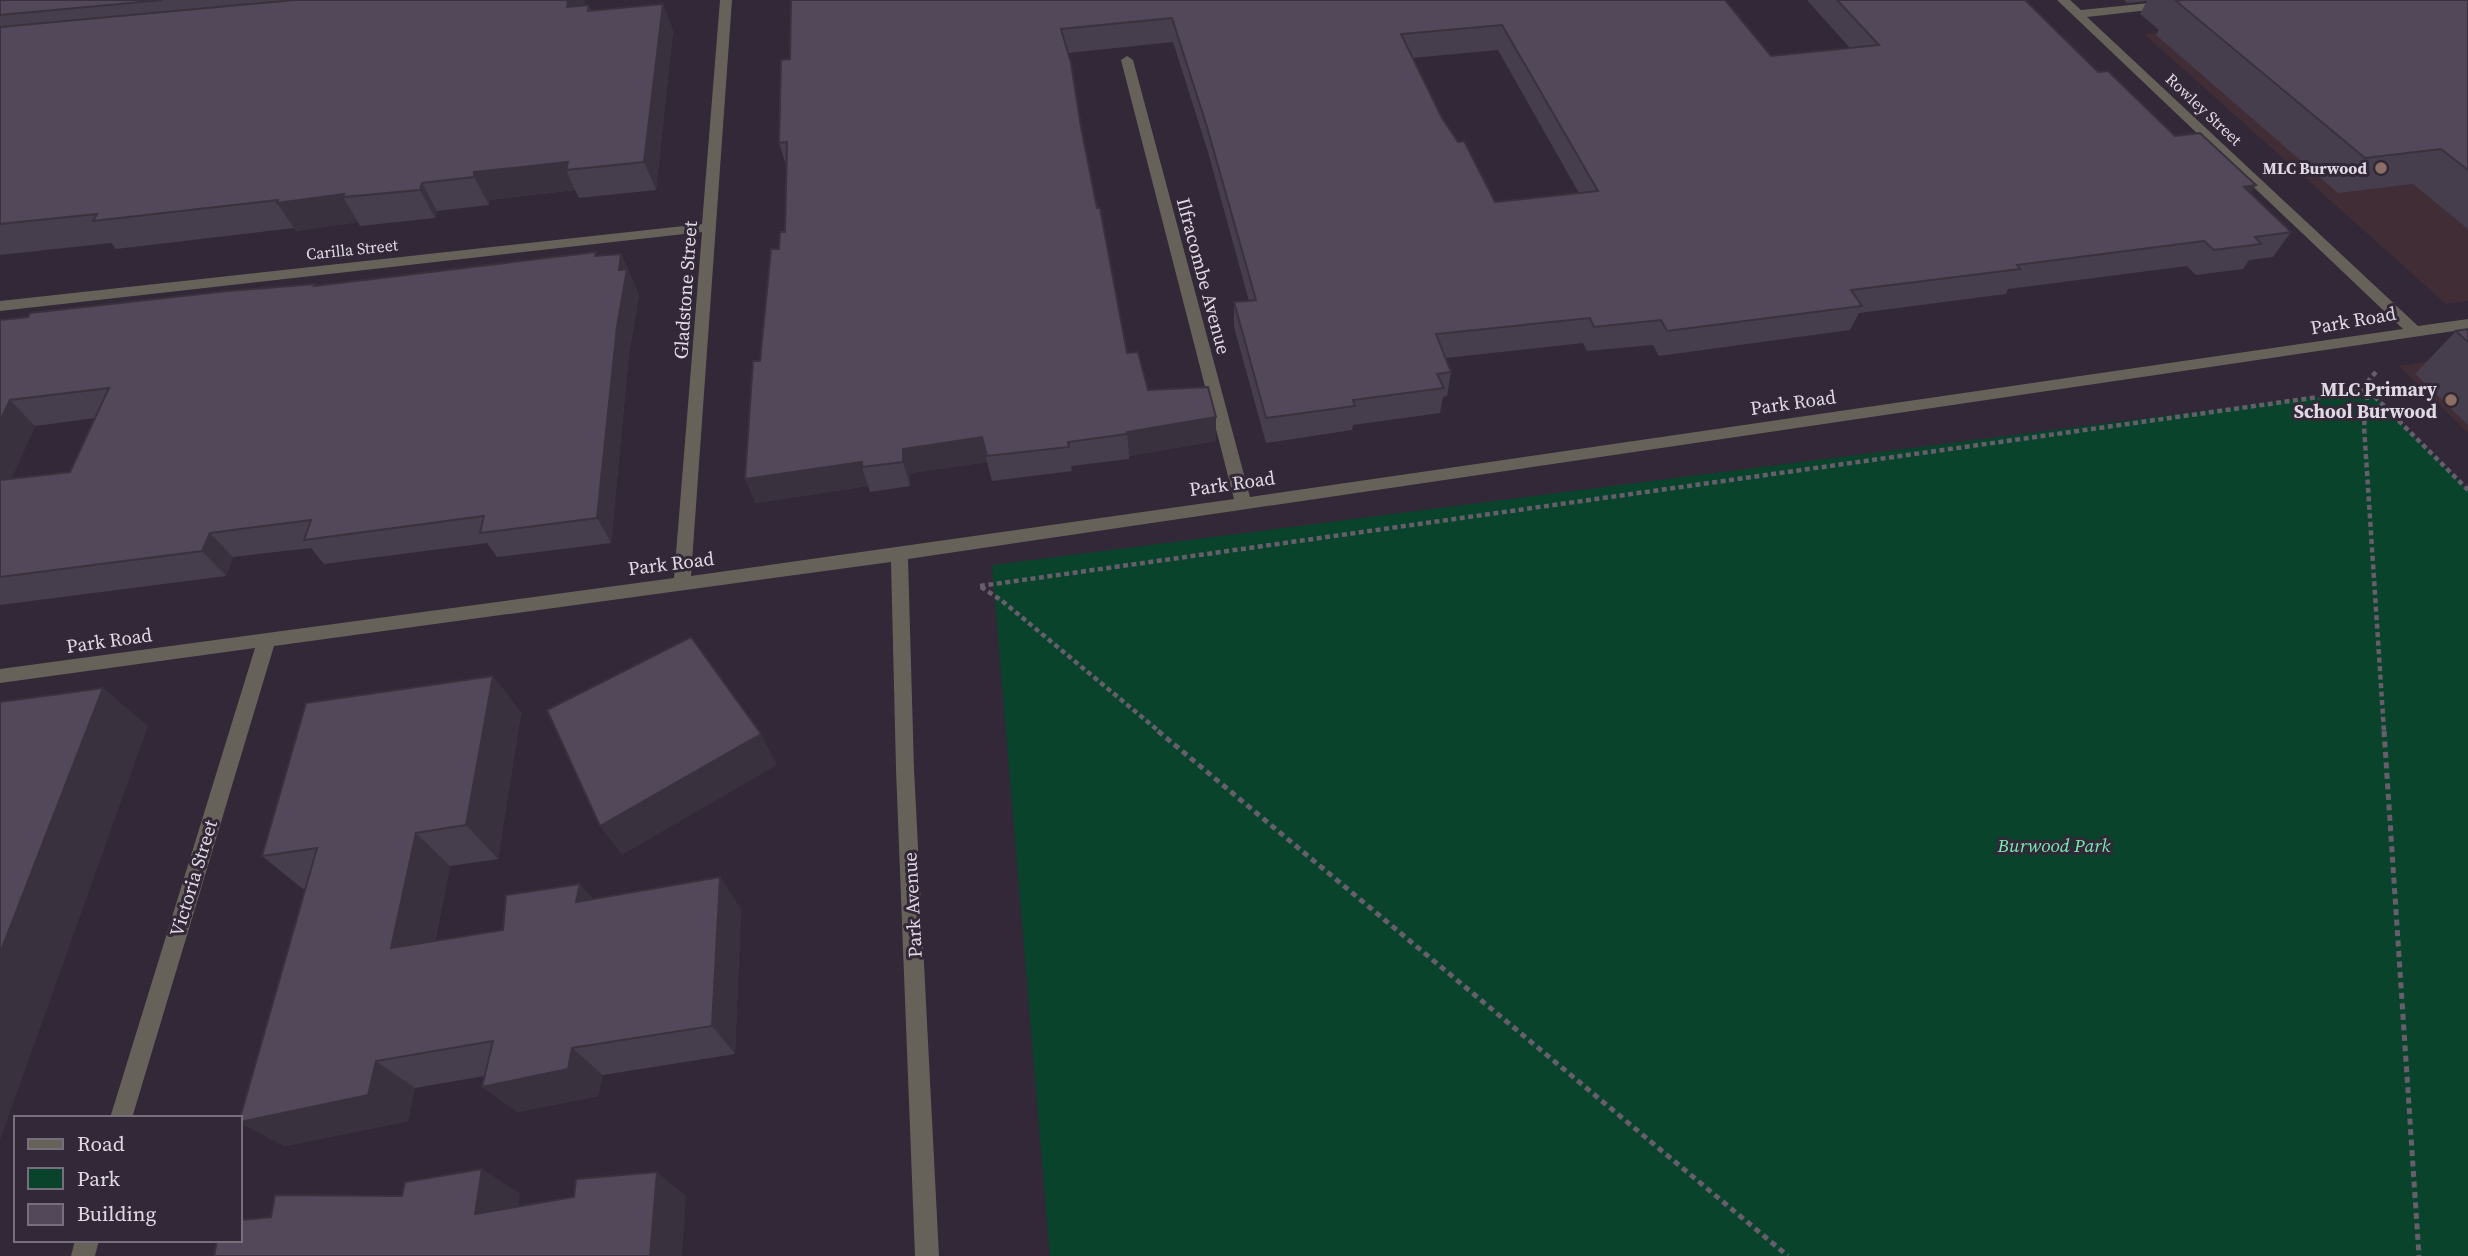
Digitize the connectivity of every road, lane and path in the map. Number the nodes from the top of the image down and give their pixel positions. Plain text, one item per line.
1 (726, 0) edge
2 (2063, 0) edge
3 (2211, 0) edge
4 (2079, 14) junction
5 (1127, 60) dead end
6 (709, 227) junction
7 (0, 306) edge
8 (2468, 324) edge
9 (2413, 330) junction
10 (2380, 367) dead end
11 (2368, 390) junction
12 (2468, 490) edge
13 (1243, 502) junction
14 (899, 554) junction
15 (682, 583) junction
16 (267, 639) junction
17 (0, 676) edge
18 (122, 1116) edge
19 (928, 1256) edge
20 (1788, 1256) edge
21 (2419, 1256) edge

1 - 6 street, Gladstone Street
2 - 4 street, Rowley Street
3 - 4 street
4 - 9 street, Rowley Street
5 - 13 street, Ilfracombe Avenue
6 - 7 street, Carilla Street
6 - 15 street, Gladstone Street
8 - 9 street, Park Road
9 - 13 street, Park Road
10 - 11 path
11 - 12 path
11 - 20 path
11 - 21 path
13 - 14 street, Park Road
14 - 15 street, Park Road
14 - 19 street, Park Avenue
15 - 16 street, Park Road
16 - 17 street, Park Road
16 - 18 street, Victoria Street

